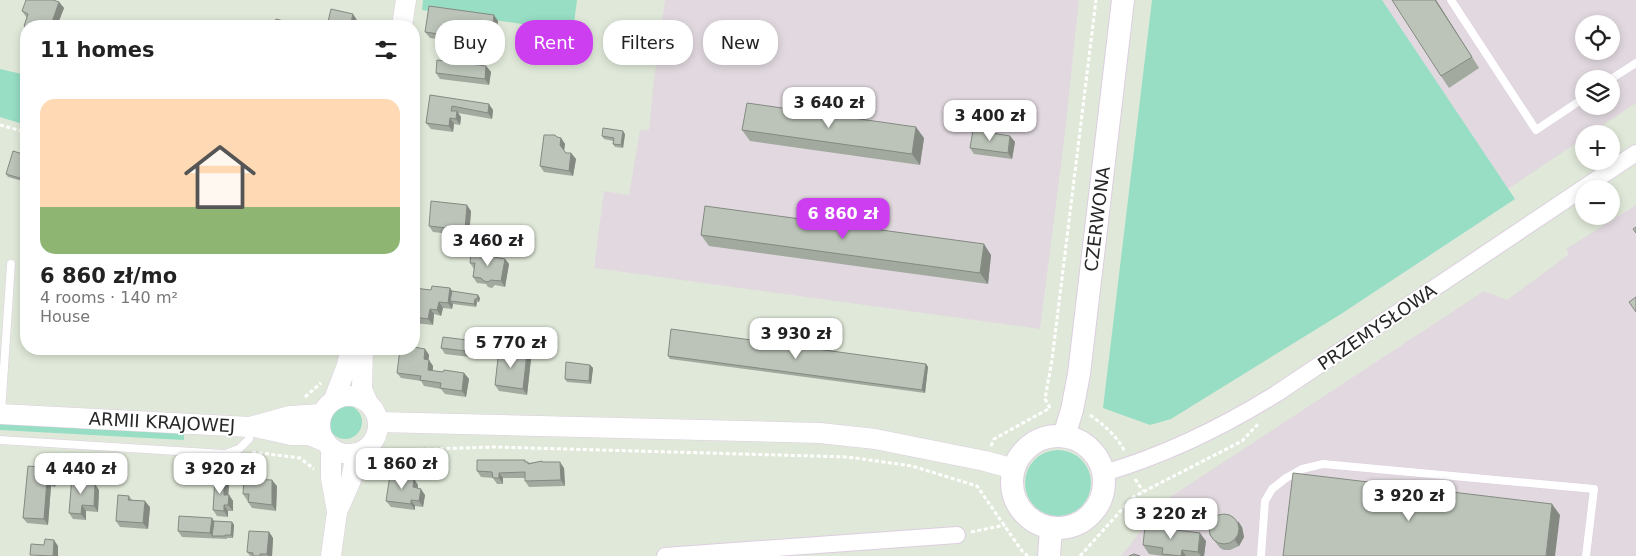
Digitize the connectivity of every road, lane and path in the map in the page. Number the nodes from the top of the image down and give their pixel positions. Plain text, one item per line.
1 (406, 0) edge
2 (1096, 0) edge
3 (1123, 0) edge
4 (1450, 0) edge
5 (403, 20) edge
6 (1636, 63) edge
7 (1620, 73) edge
8 (1575, 104) edge
9 (0, 125) edge
10 (20, 130) edge
11 (1636, 153) edge
12 (11, 264) dead end
13 (349, 355) edge
14 (363, 355) edge
15 (326, 378) dead end
16 (304, 397) dead end
17 (367, 401) junction
18 (328, 407) junction
19 (1088, 413) dead end
20 (0, 414) edge
21 (1263, 420) dead end
22 (378, 422) junction
23 (250, 426) junction
24 (1064, 436) junction
25 (994, 439) dead end
26 (0, 440) edge
27 (328, 445) junction
28 (239, 449) junction
29 (1125, 451) dead end
30 (292, 457) dead end
31 (362, 459) junction
32 (1014, 469) junction
33 (1104, 473) junction
34 (1135, 479) dead end
35 (1144, 491) junction
36 (337, 512) junction
37 (1005, 525) junction
38 (1051, 529) junction
39 (957, 535) joint
40 (331, 556) edge
41 (665, 556) edge
42 (1028, 556) edge
43 (1049, 556) edge
44 (1080, 556) edge
45 (1261, 556) edge
46 (1586, 556) edge

1 - 5 street
2 - 25 path
3 - 24 main road, CZERWONA
4 - 8 lane
6 - 7 lane
9 - 10 path
11 - 33 street, PRZEMYSŁOWA
12 - 20 lane
13 - 18 street
14 - 17 street
15 - 16 path
17 - 18 street
17 - 22 street
18 - 23 street, ARMII KRAJOWEJ
18 - 27 street
19 - 29 path
20 - 23 street, ARMII KRAJOWEJ
21 - 35 path
22 - 31 street
22 - 32 street
23 - 27 street
23 - 28 lane
24 - 32 main road
24 - 33 main road
26 - 28 lane
27 - 31 street
27 - 36 street
28 - 30 path
31 - 36 street
31 - 37 path
32 - 38 main road
33 - 38 main road
34 - 35 path
35 - 44 path
36 - 40 street
37 - 39 path
37 - 42 path
38 - 43 main road
39 - 41 street
45 - 46 lane

